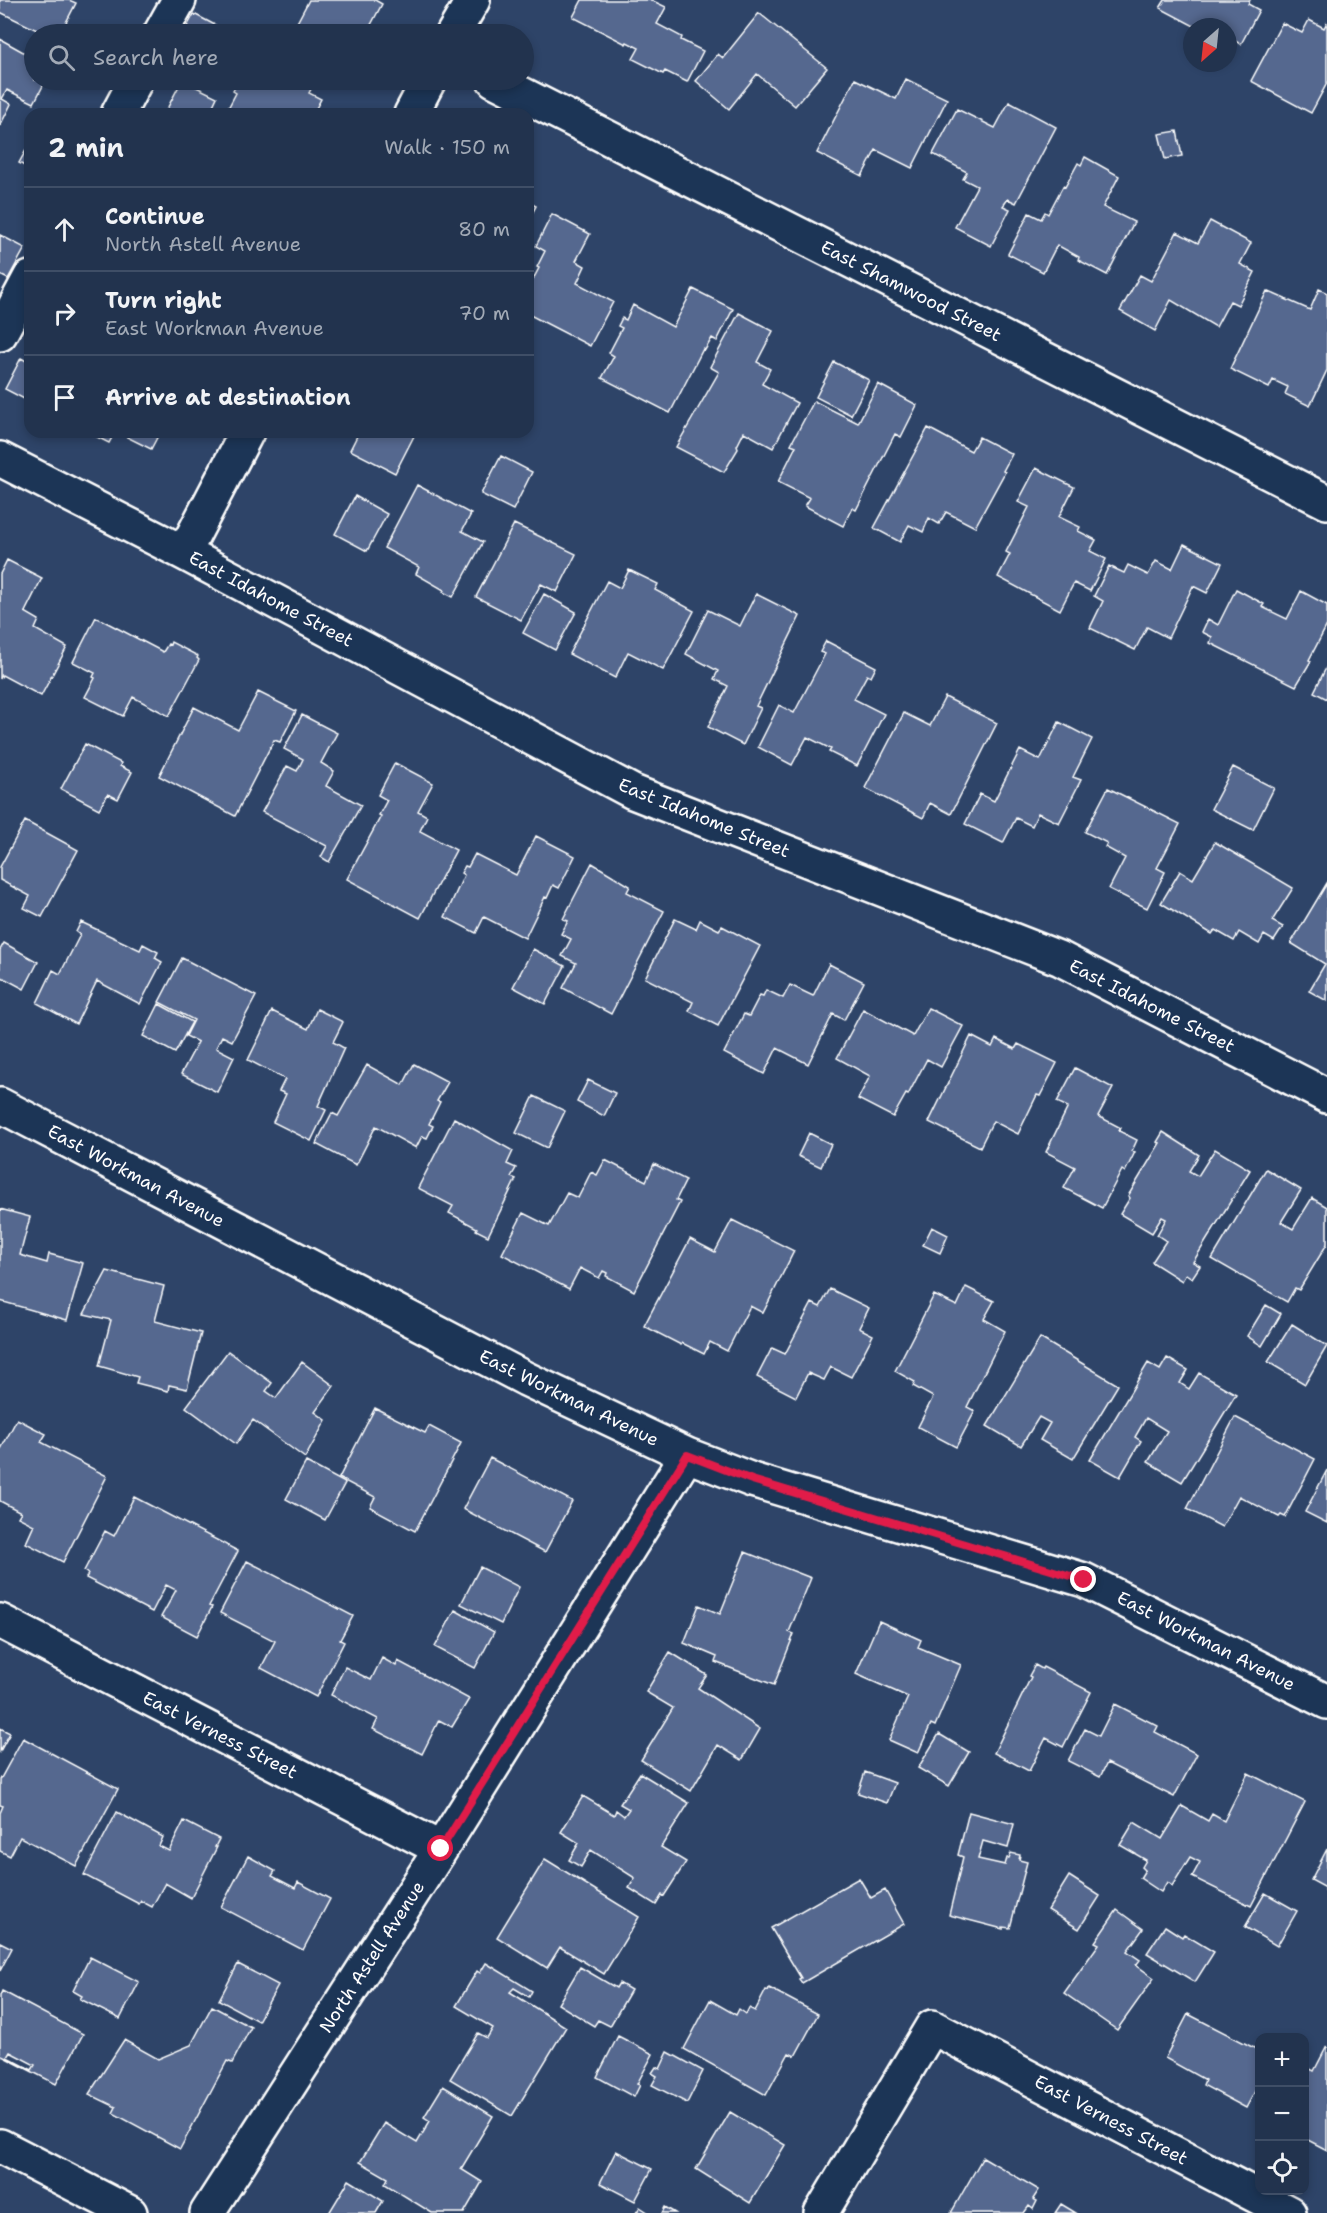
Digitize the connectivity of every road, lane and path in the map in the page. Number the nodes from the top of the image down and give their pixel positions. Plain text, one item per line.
1 (178, 0) edge
2 (473, 0) edge
3 (165, 24) edge
4 (459, 24) edge
5 (131, 90) edge
6 (424, 90) edge
7 (514, 90) edge
8 (121, 108) edge
9 (414, 108) edge
10 (24, 289) edge
11 (0, 334) edge
12 (244, 438) edge
13 (0, 459) edge
14 (1327, 502) edge
15 (184, 553) junction
16 (1327, 1096) edge
17 (0, 1105) edge
18 (687, 1455) junction
19 (0, 1621) edge
20 (1327, 1702) edge
21 (441, 1849) junction
22 (0, 2146) edge
23 (130, 2213) edge
24 (207, 2213) edge
25 (821, 2213) edge
26 (1289, 2213) edge

1 - 3 street
2 - 4 street
5 - 8 street
6 - 9 street
7 - 14 street, East Shamwood Street
10 - 11 street
12 - 15 street
13 - 15 street, East Idahome Street
15 - 16 street, East Idahome Street
17 - 18 street, East Workman Avenue
18 - 20 street, East Workman Avenue
18 - 21 street, North Astell Avenue
19 - 21 street, East Verness Street
21 - 24 street, North Astell Avenue
22 - 23 street
25 - 26 street, East Verness Street

